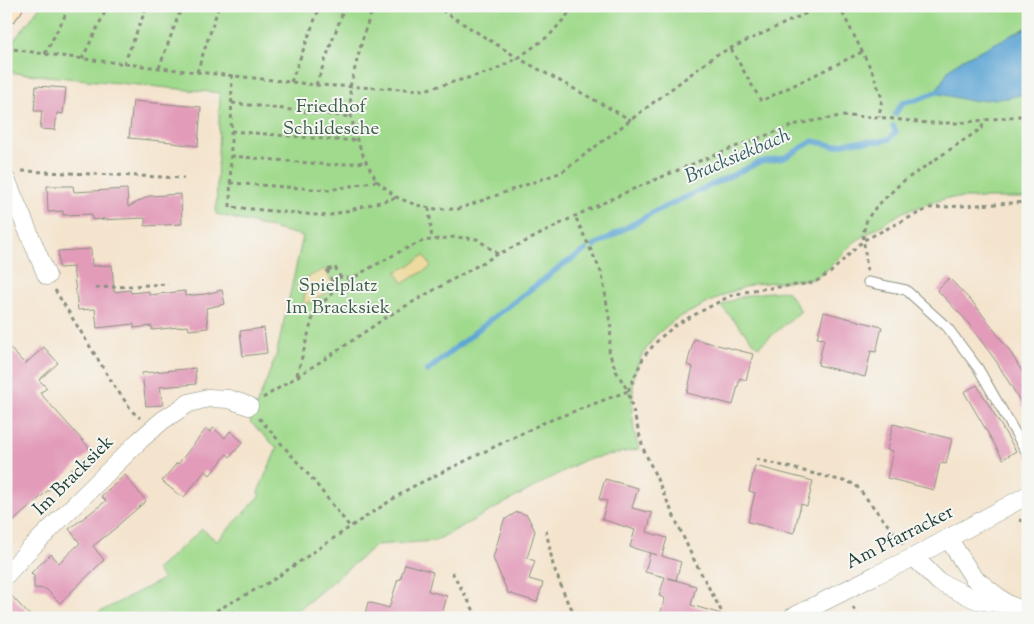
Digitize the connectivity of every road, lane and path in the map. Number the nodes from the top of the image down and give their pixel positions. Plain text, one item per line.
1 (10, 6) edge
2 (70, 6) edge
3 (108, 6) edge
4 (147, 6) edge
5 (182, 6) edge
6 (219, 6) edge
7 (320, 6) edge
8 (345, 6) edge
9 (374, 6) edge
10 (435, 6) edge
11 (575, 6) edge
12 (822, 6) edge
13 (838, 6) edge
14 (6, 11) edge
15 (6, 48) edge
16 (731, 48) junction
17 (862, 52) junction
18 (44, 54) junction
19 (518, 58) junction
20 (82, 59) junction
21 (124, 64) junction
22 (159, 68) junction
23 (197, 72) junction
24 (232, 75) junction
25 (291, 82) junction
26 (316, 85) junction
27 (350, 87) junction
28 (232, 103) junction
29 (1028, 115) edge
30 (351, 116) junction
31 (879, 117) junction
32 (631, 120) junction
33 (983, 121) junction
34 (231, 131) junction
35 (357, 140) junction
36 (231, 156) junction
37 (366, 162) junction
38 (11, 175) edge
39 (184, 178) dead end
40 (377, 181) junction
41 (230, 183) junction
42 (396, 198) junction
43 (1028, 202) edge
44 (429, 208) junction
45 (575, 216) junction
46 (432, 240) junction
47 (864, 240) junction
48 (498, 254) junction
49 (340, 277) junction
50 (352, 280) junction
51 (332, 281) junction
52 (868, 282) joint
53 (51, 283) joint
54 (168, 284) dead end
55 (96, 288) dead end
56 (337, 291) junction
57 (297, 376) junction
58 (628, 391) junction
59 (249, 406) junction
60 (152, 430) junction
61 (1028, 455) edge
62 (756, 460) dead end
63 (1028, 495) edge
64 (350, 527) junction
65 (546, 530) dead end
66 (948, 538) junction
67 (914, 557) junction
68 (452, 572) dead end
69 (6, 575) edge
70 (1009, 606) junction
71 (1028, 612) edge
72 (202, 618) edge
73 (478, 618) edge
74 (578, 618) edge
75 (725, 618) edge
76 (791, 618) edge

1 - 14 main road
2 - 18 path
3 - 20 path
4 - 21 path
5 - 22 path
6 - 23 path
7 - 25 path
8 - 26 path
9 - 27 path
10 - 19 path
11 - 19 path
12 - 16 path
13 - 17 path
15 - 18 path
16 - 17 path
16 - 32 path
17 - 31 path
18 - 20 path
19 - 27 path
19 - 32 path
20 - 21 path
21 - 22 path
22 - 23 path
23 - 24 path
24 - 25 path
24 - 28 path
25 - 26 path
26 - 27 path
27 - 30 path
28 - 30 path
28 - 34 path
29 - 33 path
30 - 35 path
31 - 33 path
31 - 45 path
32 - 44 path
33 - 47 path
34 - 35 path
34 - 36 path
35 - 37 path
36 - 37 path
36 - 41 path
37 - 40 path
38 - 39 path
38 - 53 street
40 - 41 path
40 - 42 path
41 - 42 path
42 - 44 path
43 - 47 path
44 - 46 path
45 - 48 path
45 - 58 path
46 - 48 path
46 - 50 path
47 - 52 path
47 - 58 path
48 - 57 path
49 - 50 path
49 - 51 path
49 - 51 path
50 - 56 path
51 - 56 path
52 - 61 lane
53 - 60 path
54 - 55 path
56 - 57 path
57 - 59 path
58 - 64 path
58 - 75 path
59 - 60 street, Im Bracksiek
59 - 64 path
60 - 69 street, Im Bracksiek
62 - 67 path
63 - 66 street, Am Pfarracker
64 - 72 path
65 - 74 path
66 - 67 street, Am Pfarracker
66 - 70 street
67 - 70 street
67 - 76 street, Am Pfarracker
68 - 73 path
70 - 71 street

